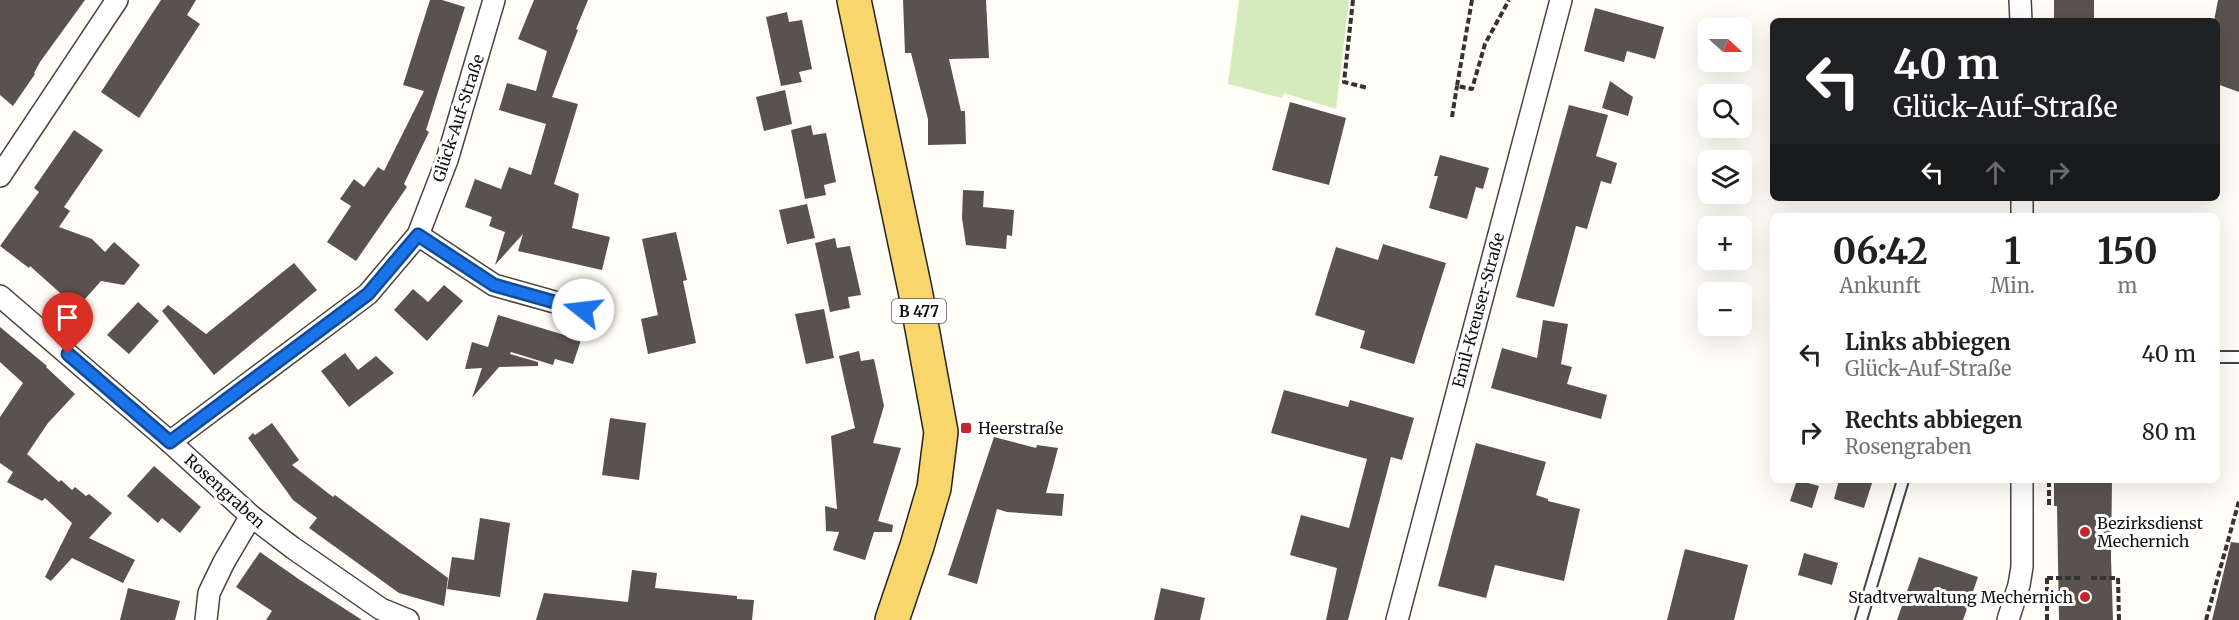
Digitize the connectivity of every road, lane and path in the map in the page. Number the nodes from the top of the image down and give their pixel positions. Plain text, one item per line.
1 (117, 0) edge
2 (494, 0) edge
3 (854, 0) edge
4 (1353, 0) edge
5 (1472, 0) edge
6 (1509, 0) edge
7 (1561, 0) edge
8 (2020, 0) edge
9 (2021, 18) edge
10 (1457, 86) junction
11 (1368, 88) dead end
12 (1452, 117) dead end
13 (0, 176) edge
14 (418, 235) junction
15 (0, 296) edge
16 (583, 310) dead end
17 (2221, 357) dead end
18 (2239, 357) edge
19 (170, 442) junction
20 (1902, 483) edge
21 (2022, 483) edge
22 (2049, 494) dead end
23 (2058, 494) dead end
24 (2239, 501) edge
25 (251, 516) junction
26 (2080, 578) dead end
27 (2091, 578) dead end
28 (206, 620) edge
29 (408, 620) edge
30 (892, 620) edge
31 (1397, 620) edge
32 (1861, 620) edge
33 (2008, 620) edge
34 (2047, 620) edge
35 (2120, 620) edge
36 (2206, 620) edge

1 - 13 street
2 - 14 street, Glück-Auf-Straße
3 - 30 main road, B 477
4 - 11 path
5 - 10 path
6 - 10 path
7 - 31 street, Emil-Kreuser-Straße
8 - 9 street
10 - 12 path
14 - 16 street
14 - 19 street, Glück-Auf-Straße
15 - 19 street, Rosengraben
17 - 18 lane
19 - 25 street, Rosengraben
20 - 32 lane
21 - 33 street
22 - 23 path
24 - 36 path
25 - 28 street
25 - 29 street, Rosengraben
26 - 34 path
27 - 35 path

